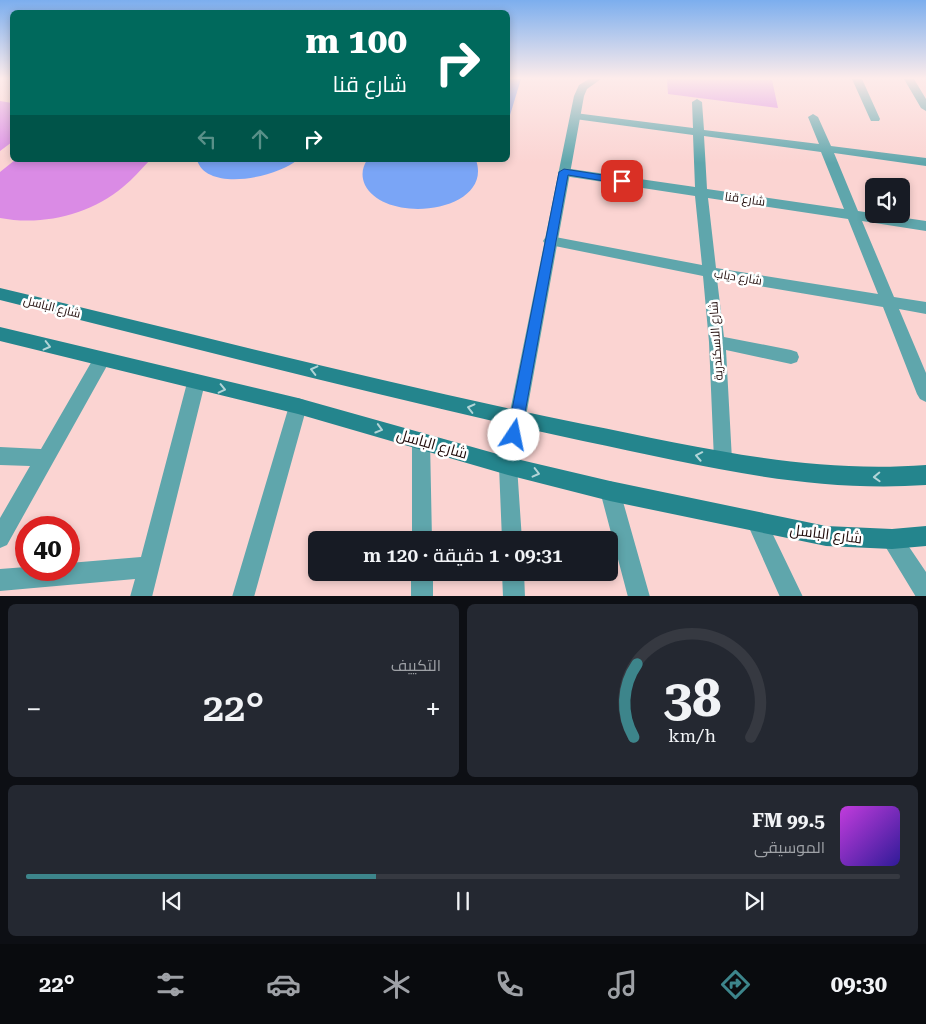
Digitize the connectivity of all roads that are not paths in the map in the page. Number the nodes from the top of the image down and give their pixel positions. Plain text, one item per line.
1 (577, 107) edge
2 (697, 107) edge
3 (870, 107) edge
4 (575, 116) junction
5 (813, 117) dead end
6 (875, 119) dead end
7 (698, 133) junction
8 (826, 150) junction
9 (926, 162) edge
10 (564, 172) junction
11 (701, 193) junction
12 (853, 215) junction
13 (926, 226) edge
14 (550, 242) junction
15 (710, 272) junction
16 (2, 296) edge
17 (888, 302) junction
18 (926, 308) edge
19 (0, 334) edge
20 (717, 342) junction
21 (791, 357) dead end
22 (102, 359) junction
23 (196, 383) junction
24 (926, 394) edge
25 (298, 406) junction
26 (517, 419) junction
27 (421, 441) junction
28 (0, 456) edge
29 (45, 458) junction
30 (723, 460) junction
31 (508, 466) junction
32 (926, 475) edge
33 (610, 492) junction
34 (757, 523) junction
35 (422, 531) edge
36 (512, 531) edge
37 (926, 536) edge
38 (0, 538) edge
39 (892, 539) junction
40 (148, 567) junction
41 (0, 580) edge
42 (422, 581) edge
43 (513, 581) edge
44 (926, 592) edge
45 (141, 596) edge
46 (244, 596) edge
47 (422, 596) edge
48 (514, 596) edge
49 (639, 596) edge
50 (792, 596) edge

1 - 4 street
2 - 7 street, شارع الاسكندرية
3 - 6 street
4 - 7 street
4 - 10 street
5 - 8 street
7 - 8 street
7 - 11 street, شارع الاسكندرية
8 - 9 street
8 - 12 street
10 - 11 street, شارع قنا
10 - 14 street
11 - 12 street, شارع قنا
11 - 15 street, شارع الاسكندرية
12 - 13 street, شارع قنا
12 - 17 street
14 - 15 street, شارع دياب
14 - 26 street
15 - 17 street, شارع دياب
15 - 20 street, شارع الاسكندرية
26 -> 16 main road, شارع الباسل
17 - 18 street, شارع دياب
17 - 24 street
19 -> 22 main road, شارع الباسل
20 - 21 street
20 - 30 street, شارع الاسكندرية
22 - 23 main road, شارع الباسل
22 - 29 street
23 -> 25 main road, شارع الباسل
23 - 40 street
25 -> 27 main road, شارع الباسل
25 - 46 street
30 -> 26 main road, شارع الباسل
26 - 31 street
27 - 31 main road, شارع الباسل
27 - 35 street
28 - 29 street
29 - 38 street
32 -> 30 main road, شارع الباسل
31 -> 33 main road, شارع الباسل
31 - 36 street
33 - 34 main road, شارع الباسل
33 - 49 street
34 - 39 main road, شارع الباسل
34 - 50 street
37 - 39 main road, شارع الباسل
39 - 44 street
40 - 41 street
40 - 45 street
42 - 47 street
43 - 48 street

